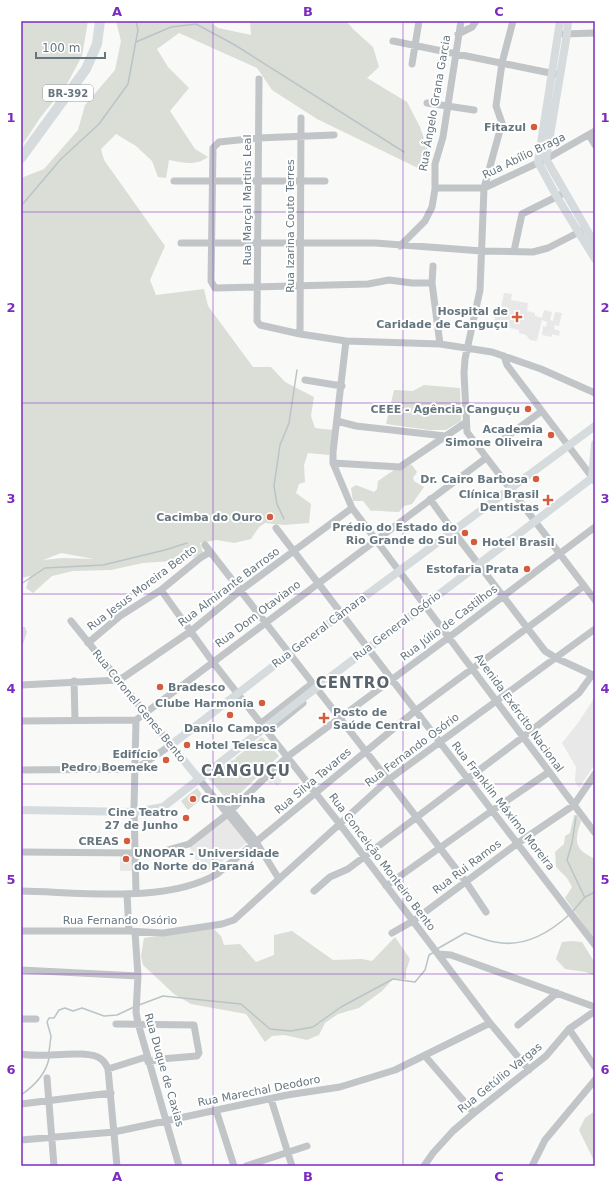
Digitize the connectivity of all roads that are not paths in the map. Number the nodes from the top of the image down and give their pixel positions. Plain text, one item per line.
1 (100, 21) edge
2 (419, 21) edge
3 (461, 21) edge
4 (476, 21) edge
5 (512, 21) edge
6 (560, 21) edge
7 (568, 21) edge
8 (458, 34) junction
9 (564, 34) junction
10 (595, 34) edge
11 (393, 41) dead end
12 (415, 46) junction
13 (456, 54) junction
14 (502, 63) junction
15 (412, 64) dead end
16 (556, 75) junction
17 (259, 79) dead end
18 (427, 103) dead end
19 (448, 106) junction
20 (474, 110) dead end
21 (301, 118) dead end
22 (547, 132) junction
23 (592, 133) edge
24 (334, 135) dead end
25 (301, 136) junction
26 (258, 138) junction
27 (595, 145) edge
28 (21, 158) edge
29 (546, 159) junction
30 (538, 162) junction
31 (302, 181) junction
32 (325, 181) dead end
33 (174, 182) dead end
34 (212, 182) junction
35 (258, 182) junction
36 (435, 188) junction
37 (484, 188) junction
38 (564, 193) junction
39 (557, 197) junction
40 (586, 228) junction
41 (578, 233) junction
42 (181, 243) dead end
43 (212, 243) junction
44 (257, 243) junction
45 (301, 243) junction
46 (595, 244) edge
47 (400, 246) junction
48 (482, 251) junction
49 (514, 251) junction
50 (594, 256) edge
51 (433, 266) dead end
52 (432, 283) junction
53 (302, 287) junction
54 (257, 288) junction
55 (300, 334) junction
56 (346, 341) junction
57 (440, 344) junction
58 (468, 348) junction
59 (504, 356) junction
60 (305, 380) dead end
61 (342, 386) junction
62 (595, 393) edge
63 (542, 411) junction
64 (337, 421) junction
65 (465, 423) junction
66 (595, 426) edge
67 (445, 436) junction
68 (502, 440) dead end
69 (595, 444) edge
70 (567, 446) junction
71 (486, 458) junction
72 (333, 463) junction
73 (594, 478) edge
74 (509, 490) junction
75 (430, 499) junction
76 (352, 508) junction
77 (534, 522) junction
78 (595, 527) edge
79 (276, 528) dead end
80 (453, 531) junction
81 (375, 540) junction
82 (205, 545) dead end
83 (210, 552) junction
84 (294, 552) junction
85 (559, 554) junction
86 (479, 565) junction
87 (399, 571) junction
88 (317, 583) junction
89 (584, 586) junction
90 (161, 590) junction
91 (241, 590) junction
92 (503, 596) junction
93 (595, 600) edge
94 (425, 606) junction
95 (341, 614) junction
96 (71, 622) dead end
97 (265, 622) junction
98 (527, 628) junction
99 (595, 629) edge
100 (192, 631) junction
101 (449, 638) junction
102 (88, 643) junction
103 (368, 648) junction
104 (290, 654) junction
105 (556, 658) junction
106 (212, 661) junction
107 (472, 668) junction
108 (594, 675) edge
109 (392, 679) junction
110 (118, 680) junction
111 (74, 681) junction
112 (21, 685) edge
113 (314, 688) junction
114 (237, 694) junction
115 (497, 702) junction
116 (415, 711) junction
117 (145, 714) junction
118 (340, 718) junction
119 (75, 720) junction
120 (136, 720) junction
121 (21, 721) edge
122 (266, 726) junction
123 (523, 737) junction
124 (439, 742) junction
125 (170, 745) junction
126 (365, 751) junction
127 (287, 757) junction
128 (136, 769) junction
129 (21, 770) edge
130 (549, 772) junction
131 (595, 774) edge
132 (199, 779) junction
133 (468, 779) junction
134 (388, 780) junction
135 (316, 794) junction
136 (574, 805) junction
137 (21, 807) edge
138 (21, 810) edge
139 (137, 810) junction
140 (493, 810) junction
141 (229, 812) junction
142 (416, 817) junction
143 (339, 823) junction
144 (595, 833) edge
145 (518, 844) junction
146 (256, 846) junction
147 (440, 847) junction
148 (21, 852) edge
149 (136, 853) junction
150 (364, 857) junction
151 (279, 879) junction
152 (466, 882) junction
153 (386, 886) junction
154 (21, 891) edge
155 (314, 892) dead end
156 (136, 893) junction
157 (127, 894) junction
158 (486, 912) dead end
159 (413, 921) junction
160 (21, 931) edge
161 (132, 931) junction
162 (392, 932) dead end
163 (595, 945) edge
164 (438, 953) junction
165 (21, 970) edge
166 (138, 976) junction
167 (557, 993) junction
168 (595, 1007) edge
169 (595, 1011) edge
170 (21, 1019) edge
171 (36, 1019) dead end
172 (138, 1023) junction
173 (490, 1023) junction
174 (116, 1024) dead end
175 (518, 1025) dead end
176 (568, 1029) junction
177 (21, 1054) edge
178 (425, 1056) junction
179 (147, 1059) junction
180 (595, 1067) edge
181 (108, 1070) junction
182 (529, 1070) junction
183 (47, 1078) dead end
184 (595, 1080) edge
185 (111, 1093) junction
186 (271, 1099) junction
187 (49, 1101) junction
188 (21, 1104) edge
189 (216, 1110) junction
190 (474, 1113) junction
191 (167, 1122) junction
192 (114, 1132) junction
193 (51, 1138) junction
194 (21, 1140) edge
195 (307, 1146) dead end
196 (288, 1153) junction
197 (54, 1166) edge
198 (113, 1166) edge
199 (117, 1166) edge
200 (179, 1166) edge
201 (234, 1166) edge
202 (246, 1166) edge
203 (292, 1166) edge
204 (424, 1166) edge
205 (532, 1166) edge

1 - 28 highway, BR-392
2 - 12 street
3 - 8 street, Rua Ângelo Grana Garcia
4 - 8 street
5 - 14 street
6 - 9 main road
7 - 9 main road
8 - 13 street, Rua Ângelo Grana Garcia
9 - 10 street
9 - 16 main road
11 - 12 street
12 - 13 street
12 - 15 street
13 - 14 street
13 - 19 street, Rua Ângelo Grana Garcia
14 - 16 street
14 - 37 street
16 - 22 main road
17 - 26 street, Rua Marçal Martins Leal
18 - 19 street
19 - 20 street
19 - 36 street, Rua Ângelo Grana Garcia
21 - 25 street, Rua Izarina Couto Terres
22 - 29 main road
22 - 30 main road
23 - 27 street
23 - 29 street, Rua Abílio Braga
24 - 25 street
25 - 26 street
25 - 31 street, Rua Izarina Couto Terres
26 - 34 street
26 - 35 street, Rua Marçal Martins Leal
29 - 30 street, Rua Abílio Braga
29 - 38 main road
30 - 37 street, Rua Abílio Braga
30 - 39 main road
31 - 32 street
31 - 35 street
31 - 45 street, Rua Izarina Couto Terres
33 - 34 street
34 - 35 street
34 - 43 street
35 - 44 street, Rua Marçal Martins Leal
36 - 37 street, Rua Abílio Braga
36 - 47 street, Rua Ângelo Grana Garcia
37 - 48 street
38 - 39 street
38 - 40 main road
39 - 41 main road
39 - 49 street
40 - 41 street
40 - 46 main road
41 - 49 street
41 - 50 main road
42 - 43 street
43 - 44 street
43 - 54 street
44 - 45 street
44 - 54 street, Rua Marçal Martins Leal
45 - 47 street
45 - 53 street, Rua Izarina Couto Terres
47 - 48 street
48 - 49 street
48 - 58 street
51 - 52 street
52 - 53 street
52 - 57 street
53 - 54 street
53 - 55 street, Rua Izarina Couto Terres
54 - 55 street, Rua Marçal Martins Leal
55 - 56 street
56 - 57 street
56 - 61 street
57 - 58 street
58 - 59 street
58 - 65 street
59 - 62 street
59 - 63 street
60 - 61 street
61 - 64 street
63 - 68 street
63 - 70 street
64 - 67 street
64 - 72 street
65 - 67 street
65 - 71 street
66 - 70 main road, Rua General Câmara
67 - 72 street
69 - 73 main road
70 - 73 street
70 - 74 main road, Rua General Câmara
71 - 74 street
71 - 75 street, Rua Dom Otaviano
72 - 76 street, Avenida Exército Nacional
73 - 77 main road, Rua General Osório
74 - 77 street
74 - 80 main road, Rua General Câmara
75 - 80 street
75 - 81 street, Rua Dom Otaviano
76 - 81 street, Avenida Exército Nacional
76 - 84 street, Rua Almirante Barroso
77 - 85 street
77 - 86 main road, Rua General Osório
78 - 85 street, Rua Júlio de Castilhos
79 - 84 street, Rua Franklin Máximo Moreira
80 - 86 street
80 - 87 main road, Rua General Câmara
81 - 87 street, Avenida Exército Nacional
81 - 88 street, Rua Dom Otaviano
82 - 83 street
83 - 90 street, Rua Jesus Moreira Bento
83 - 91 street
84 - 88 street, Rua Franklin Máximo Moreira
84 - 91 street, Rua Almirante Barroso
85 - 89 street
85 - 92 street, Rua Júlio de Castilhos
86 - 92 street
86 - 94 main road, Rua General Osório
87 - 94 street, Avenida Exército Nacional
87 - 95 main road, Rua General Câmara
88 - 95 street, Rua Franklin Máximo Moreira
88 - 97 street, Rua Dom Otaviano
89 - 93 street
89 - 98 street, Rua Silva Tavares
90 - 100 street, Rua Conceição Monteiro Bento
90 - 102 street, Rua Jesus Moreira Bento
91 - 97 street
91 - 100 street, Rua Almirante Barroso
92 - 98 street
92 - 101 street, Rua Júlio de Castilhos
94 - 101 street, Avenida Exército Nacional
94 - 103 main road, Rua General Osório
95 - 103 street, Rua Franklin Máximo Moreira
95 - 104 main road, Rua General Câmara
96 - 102 street, Rua Coronel Genes Bento
97 - 104 street
97 - 106 street, Rua Dom Otaviano
98 - 105 street
98 - 107 street, Rua Silva Tavares
99 - 105 street, Rua Fernando Osório
100 - 106 street, Rua Conceição Monteiro Bento
100 - 110 street, Rua Almirante Barroso
101 - 107 street, Avenida Exército Nacional
101 - 109 street, Rua Júlio de Castilhos
102 - 110 street, Rua Coronel Genes Bento
103 - 109 street, Rua Franklin Máximo Moreira
103 - 113 main road, Rua General Osório
104 - 113 street
104 - 114 main road, Rua General Câmara
105 - 108 street
105 - 115 street, Rua Fernando Osório
106 - 114 street, Rua Conceição Monteiro Bento
106 - 117 street, Rua Dom Otaviano
107 - 115 street, Avenida Exército Nacional
107 - 116 street, Rua Silva Tavares
108 - 123 street
109 - 116 street, Rua Franklin Máximo Moreira
109 - 118 street, Rua Júlio de Castilhos
110 - 111 street
110 - 117 street, Rua Coronel Genes Bento
111 - 112 street
111 - 119 street
113 - 118 street
113 - 122 main road, Rua General Osório
114 - 122 street, Rua Conceição Monteiro Bento
114 - 125 main road, Rua General Câmara
115 - 123 street, Avenida Exército Nacional
115 - 124 street, Rua Fernando Osório
116 - 124 street, Rua Franklin Máximo Moreira
116 - 126 street, Rua Silva Tavares
117 - 120 street, Rua Dom Otaviano
117 - 125 street, Rua Coronel Genes Bento
118 - 126 street
118 - 127 street, Rua Júlio de Castilhos
119 - 120 street
119 - 121 street
120 - 128 street
122 - 127 street, Rua Conceição Monteiro Bento
122 - 132 main road, Rua General Osório
123 - 130 street, Avenida Exército Nacional
123 - 133 street
124 - 133 street, Rua Franklin Máximo Moreira
124 - 134 street, Rua Fernando Osório
125 - 128 street, Rua General Câmara
125 - 132 main road, Rua Coronel Genes Bento
126 - 134 street
126 - 135 street, Rua Silva Tavares
127 - 135 street, Rua Conceição Monteiro Bento
127 - 141 street, Rua Júlio de Castilhos
128 - 129 street
128 - 139 street
130 - 136 street, Avenida Exército Nacional
130 - 140 street
131 - 136 street
132 - 139 main road, Rua General Osório
132 - 141 street, Rua Coronel Genes Bento
133 - 140 street, Rua Franklin Máximo Moreira
133 - 142 street
134 - 142 street
134 - 143 street, Rua Fernando Osório
135 - 143 street, Rua Conceição Monteiro Bento
135 - 146 street, Rua Silva Tavares
136 - 144 street, Avenida Exército Nacional
136 - 145 street, Rua Rui Ramos
137 - 139 main road, Rua General Osório
138 - 139 main road, Rua General Osório
139 - 149 street
140 - 145 street, Rua Franklin Máximo Moreira
140 - 147 street
141 - 146 street, Rua Coronel Genes Bento
141 - 149 street, Rua Júlio de Castilhos
142 - 147 street
142 - 150 street
143 - 150 street, Rua Conceição Monteiro Bento
143 - 151 street, Rua Fernando Osório
145 - 152 street, Rua Rui Ramos
145 - 163 street, Rua Franklin Máximo Moreira
146 - 151 street, Rua Coronel Genes Bento
146 - 156 street, Rua Silva Tavares
147 - 152 street
147 - 153 street
148 - 149 street, Rua Júlio de Castilhos
149 - 156 street
150 - 153 street, Rua Conceição Monteiro Bento
150 - 155 street
151 - 161 street, Rua Fernando Osório
152 - 158 street
152 - 159 street, Rua Rui Ramos
153 - 159 street, Rua Conceição Monteiro Bento
154 - 157 street, Rua Silva Tavares
156 - 157 street, Rua Silva Tavares
157 - 161 street, Rua Duque de Caxias
159 - 162 street, Rua Rui Ramos
159 - 164 street, Rua Conceição Monteiro Bento
160 - 161 street, Rua Fernando Osório
161 - 166 street, Rua Duque de Caxias
164 - 167 street
164 - 173 street, Rua Conceição Monteiro Bento
165 - 166 street
166 - 172 street, Rua Duque de Caxias
167 - 168 street
167 - 175 street
169 - 176 street, Rua Getúlio Vargas
170 - 171 street
172 - 174 street
172 - 179 street, Rua Duque de Caxias
172 - 179 street
173 - 178 street, Rua Marechal Deodoro
173 - 182 street, Rua Conceição Monteiro Bento
176 - 180 street
176 - 182 street, Rua Getúlio Vargas
177 - 181 street
178 - 186 street, Rua Marechal Deodoro
178 - 190 street
179 - 181 street
179 - 191 street, Rua Duque de Caxias
181 - 185 street
182 - 190 street, Rua Getúlio Vargas
183 - 187 street
184 - 205 street
185 - 187 street
185 - 192 street
186 - 189 street, Rua Marechal Deodoro
186 - 196 street
187 - 188 street
187 - 193 street
189 - 191 street, Rua Marechal Deodoro
189 - 201 street
190 - 204 street, Rua Getúlio Vargas
191 - 192 street, Rua Marechal Deodoro
191 - 200 street, Rua Duque de Caxias
192 - 193 street, Rua Marechal Deodoro
192 - 199 street
193 - 194 street, Rua Marechal Deodoro
193 - 197 street
195 - 196 street
196 - 202 street
196 - 203 street
198 - 199 street

